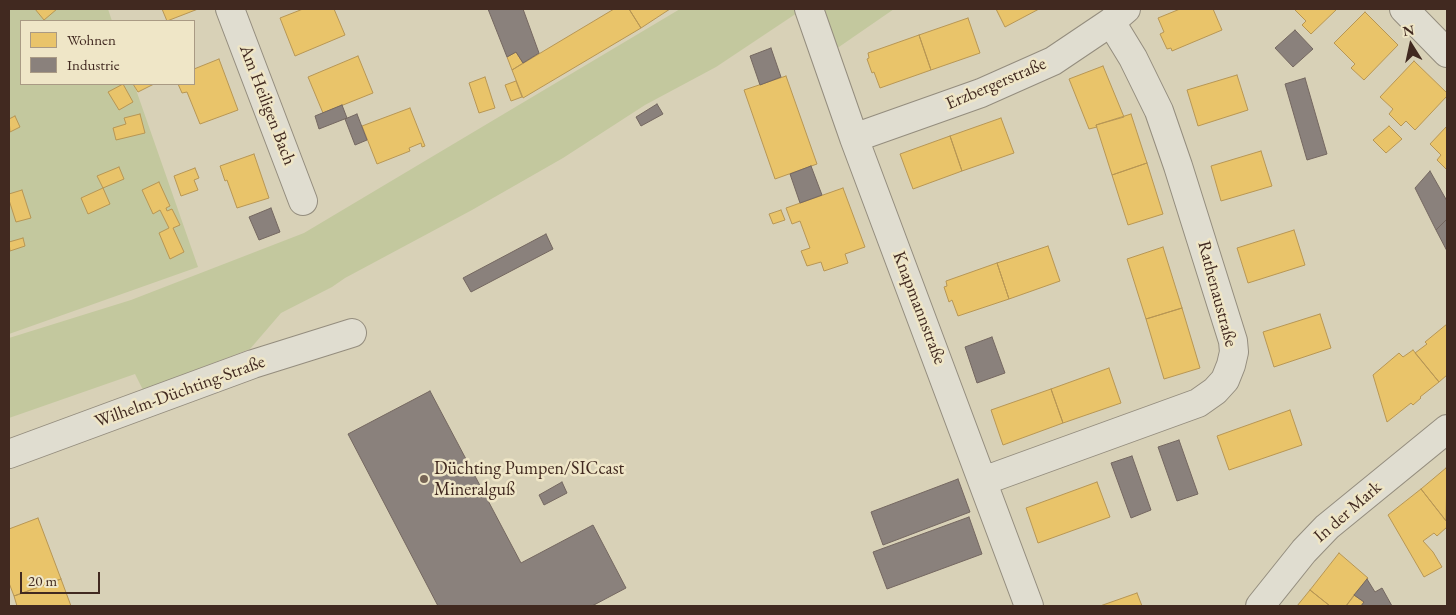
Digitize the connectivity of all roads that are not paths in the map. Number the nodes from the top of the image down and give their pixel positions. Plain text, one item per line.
1 (230, 9) edge
2 (809, 9) edge
3 (1404, 9) edge
4 (1118, 16) edge
5 (1447, 53) edge
6 (854, 138) junction
7 (303, 201) dead end
8 (352, 333) dead end
9 (1447, 429) edge
10 (9, 454) edge
11 (983, 481) junction
12 (1029, 606) edge
13 (1260, 606) edge

1 - 7 street, Am Heiligen Bach
2 - 6 street, Knapmannstraße
3 - 5 street
4 - 6 street, Erzbergerstraße
4 - 11 street, Rathenaustraße
6 - 11 street, Knapmannstraße
8 - 10 street, Wilhelm-Düchting-Straße
9 - 13 street, In der Mark
11 - 12 street, Knapmannstraße

